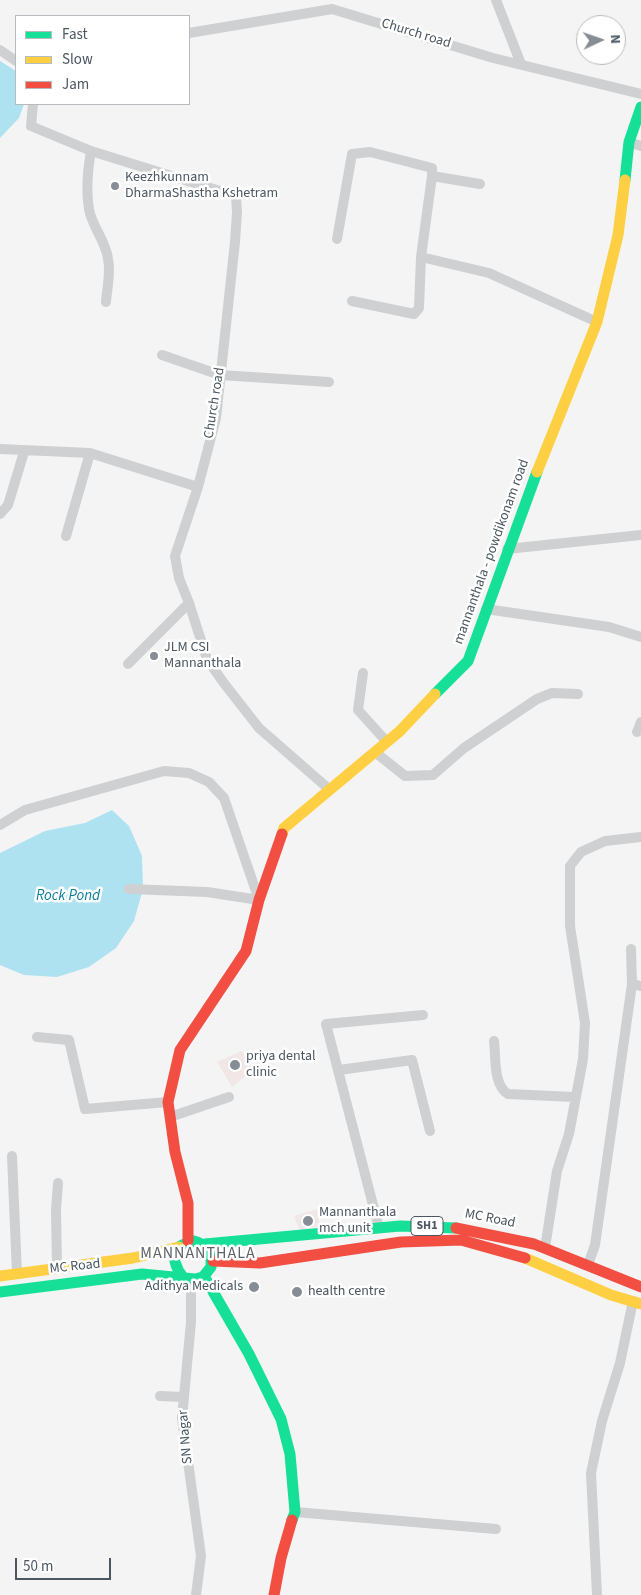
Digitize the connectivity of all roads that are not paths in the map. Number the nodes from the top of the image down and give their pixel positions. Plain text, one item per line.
1 (496, 0) edge
2 (190, 33) edge
3 (0, 50) edge
4 (15, 60) edge
5 (521, 64) junction
6 (641, 94) edge
7 (33, 105) edge
8 (641, 107) edge
9 (629, 142) junction
10 (641, 146) edge
11 (91, 150) junction
12 (432, 176) junction
13 (480, 184) dead end
14 (337, 238) dead end
15 (421, 257) junction
16 (352, 301) dead end
17 (106, 302) dead end
18 (597, 322) junction
19 (162, 355) dead end
20 (220, 375) junction
21 (329, 382) dead end
22 (0, 449) edge
23 (24, 452) junction
24 (90, 453) junction
25 (198, 487) junction
26 (0, 514) edge
27 (641, 535) edge
28 (66, 536) dead end
29 (507, 549) junction
30 (189, 603) junction
31 (486, 609) junction
32 (641, 636) edge
33 (128, 664) dead end
34 (363, 673) dead end
35 (578, 694) dead end
36 (387, 742) junction
37 (375, 752) junction
38 (330, 790) junction
39 (0, 825) edge
40 (641, 837) edge
41 (129, 889) dead end
42 (259, 900) junction
43 (632, 949) dead end
44 (637, 985) edge
45 (423, 1015) dead end
46 (36, 1037) dead end
47 (494, 1041) dead end
48 (339, 1070) junction
49 (229, 1096) dead end
50 (574, 1097) junction
51 (168, 1102) junction
52 (170, 1117) junction
53 (430, 1130) dead end
54 (12, 1156) dead end
55 (58, 1184) dead end
56 (379, 1228) junction
57 (184, 1244) junction
58 (205, 1244) junction
59 (545, 1248) junction
60 (213, 1261) junction
61 (588, 1266) junction
62 (57, 1268) junction
63 (17, 1274) junction
64 (0, 1276) edge
65 (204, 1276) junction
66 (187, 1278) junction
67 (641, 1287) edge
68 (0, 1292) edge
69 (637, 1303) edge
70 (160, 1396) dead end
71 (184, 1397) junction
72 (295, 1512) junction
73 (496, 1529) dead end
74 (196, 1595) edge
75 (274, 1595) edge
76 (597, 1595) edge

1 - 5 street
2 - 5 street, Church road
3 - 4 street
5 - 6 street, Church road
7 - 11 street, Church road
8 - 9 main road, mannanthala - powdikonam road
9 - 10 street
9 - 18 main road, mannanthala - powdikonam road
11 - 17 street
11 - 20 street, Church road
12 - 13 street
12 - 14 street
12 - 15 street
15 - 16 street
15 - 18 street
18 - 29 main road, mannanthala - powdikonam road
19 - 20 street
20 - 21 street
20 - 25 street, Church road
22 - 23 street
23 - 24 street
23 - 26 street
24 - 25 street
24 - 28 street
25 - 30 street, Church road
27 - 29 street
29 - 31 main road, mannanthala - powdikonam road
30 - 33 street
30 - 38 street, Church road
31 - 32 street
31 - 36 main road, mannanthala - powdikonam road
34 - 36 street
35 - 37 street
36 - 37 main road, mannanthala - powdikonam road
37 - 38 main road, mannanthala - powdikonam road
38 - 42 main road, mannanthala - powdikonam road
39 - 42 street
40 - 50 street
41 - 42 street
42 - 51 main road, mannanthala - powdikonam road
43 - 44 street
44 - 61 street
45 - 48 street
46 - 51 street
47 - 50 street
48 - 53 street
48 - 56 street
49 - 52 street
50 - 59 street
51 - 52 main road, mannanthala - powdikonam road
52 - 57 main road, mannanthala - powdikonam road
54 - 63 street
55 - 62 street
56 - 58 main road, MC Road / SH1
56 - 59 main road, MC Road / SH1
57 - 58 main road, SH1
57 - 62 main road, MC Road / SH1
57 - 66 main road
58 - 60 main road
59 - 61 main road, MC Road / SH1
60 - 65 main road
60 - 69 main road, MC Road / SH1
61 - 67 main road, MC Road / SH1
62 - 63 main road, MC Road / SH1
63 - 64 main road, MC Road / SH1
65 - 66 main road
65 - 72 main road
66 - 68 main road, MC Road
66 - 71 street, SN Nagar
69 - 76 street
70 - 71 street
71 - 74 street, SN Nagar
72 - 73 street
72 - 75 main road

